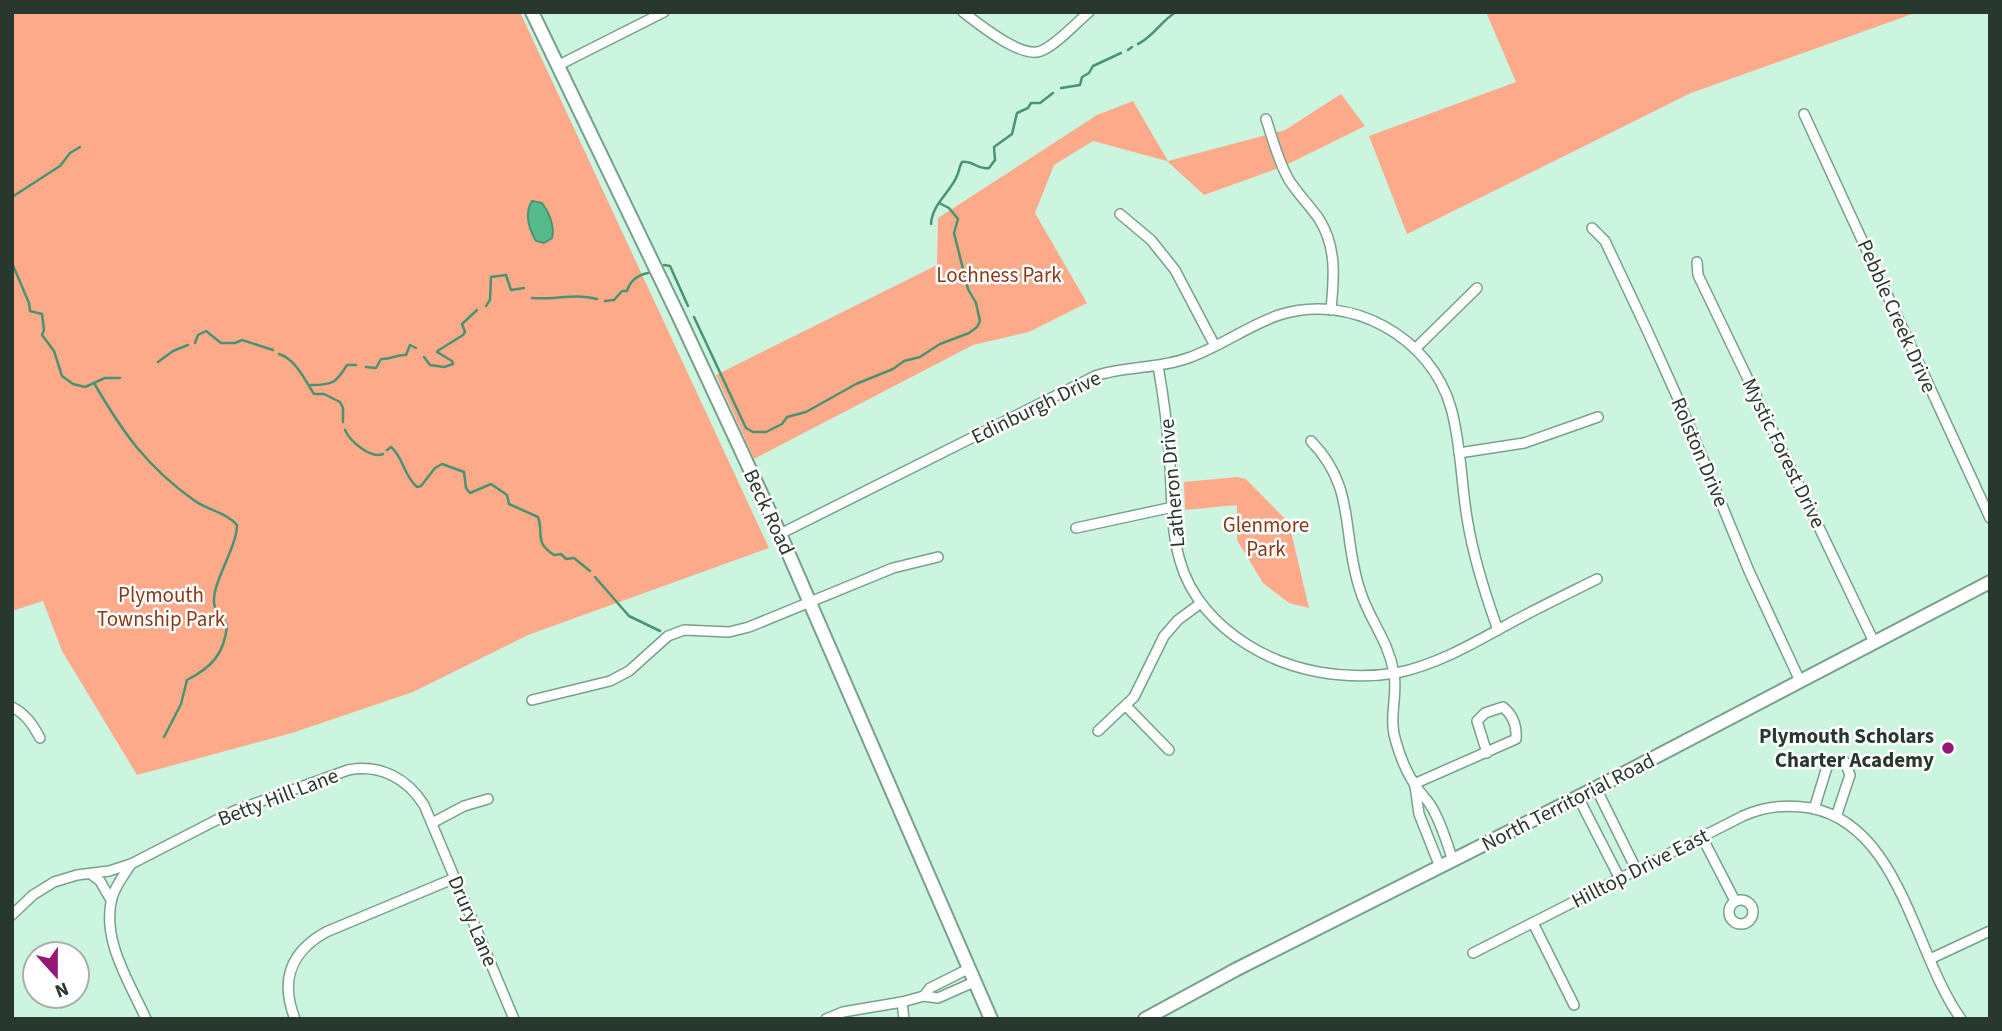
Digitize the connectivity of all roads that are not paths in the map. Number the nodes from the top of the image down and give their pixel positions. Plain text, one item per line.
1 (532, 12) edge
2 (664, 12) edge
3 (963, 12) edge
4 (1089, 12) edge
5 (557, 66) junction
6 (1804, 114) dead end
7 (1266, 119) dead end
8 (1120, 214) dead end
9 (1592, 228) dead end
10 (1697, 262) dead end
11 (1477, 288) dead end
12 (1331, 310) junction
13 (1215, 346) junction
14 (1415, 349) junction
15 (1158, 366) junction
16 (1598, 417) dead end
17 (1311, 442) dead end
18 (1459, 453) junction
19 (1173, 507) junction
20 (1990, 518) edge
21 (1076, 528) dead end
22 (780, 534) junction
23 (938, 557) dead end
24 (1597, 579) dead end
25 (1990, 582) edge
26 (811, 602) junction
27 (1201, 603) junction
28 (1498, 630) junction
29 (1874, 642) junction
30 (1394, 673) junction
31 (1800, 681) junction
32 (532, 700) dead end
33 (1126, 706) junction
34 (12, 707) edge
35 (1098, 731) dead end
36 (40, 738) dead end
37 (1169, 750) dead end
38 (1487, 753) junction
39 (1414, 784) junction
40 (1596, 788) junction
41 (1578, 797) junction
42 (488, 799) dead end
43 (1814, 809) junction
44 (1836, 817) junction
45 (432, 822) junction
46 (1702, 837) junction
47 (1453, 860) junction
48 (131, 864) junction
49 (1440, 867) junction
50 (1637, 871) junction
51 (92, 875) junction
52 (455, 878) junction
53 (1620, 879) junction
54 (111, 900) junction
55 (1735, 901) dead end
56 (12, 915) edge
57 (1533, 922) junction
58 (1990, 931) edge
59 (1473, 953) dead end
60 (1930, 958) junction
61 (968, 969) junction
62 (974, 982) junction
63 (924, 996) junction
64 (902, 1002) junction
65 (1574, 1006) dead end
66 (146, 1019) edge
67 (295, 1019) edge
68 (514, 1019) edge
69 (826, 1019) edge
70 (904, 1019) edge
71 (991, 1019) edge
72 (1145, 1019) edge
73 (1961, 1019) edge

1 - 5 main road, Beck Road
2 - 5 street
3 - 4 street
5 - 22 main road, Beck Road
6 - 20 street, Pebble Creek Drive
7 - 12 street
8 - 13 street
9 - 31 street, Rolston Drive
10 - 29 street, Mystic Forest Drive
11 - 14 street
12 - 13 street, Edinburgh Drive
12 - 14 street, Edinburgh Drive
13 - 15 street, Edinburgh Drive
14 - 18 street, Edinburgh Drive
15 - 19 street, Latheron Drive
15 - 22 street, Edinburgh Drive
16 - 18 street
17 - 30 street
18 - 28 street, Edinburgh Drive
19 - 21 street
19 - 27 street, Latheron Drive
22 - 26 main road, Beck Road
23 - 26 street
24 - 28 street, Latheron Drive
25 - 29 main road, North Territorial Road
26 - 32 street
26 - 61 main road, Beck Road
27 - 30 street, Latheron Drive
27 - 33 street
28 - 30 street, Latheron Drive
29 - 31 main road, North Territorial Road
30 - 39 street
31 - 40 main road, North Territorial Road
33 - 35 street
33 - 37 street
34 - 36 street
38 - 38 street
38 - 39 street
39 - 47 street
39 - 49 street
40 - 41 main road, North Territorial Road
40 - 50 street
41 - 47 main road, North Territorial Road
41 - 53 street
42 - 45 street
43 - 44 street, Hilltop Drive East
43 - 44 street
43 - 46 street, Hilltop Drive East
44 - 60 street, Hilltop Drive East
45 - 48 street, Betty Hill Lane
45 - 52 street, Drury Lane
46 - 50 street, Hilltop Drive East
46 - 55 street
47 - 49 main road, North Territorial Road
48 - 51 street
48 - 54 street
49 - 72 main road, North Territorial Road
50 - 53 street, Hilltop Drive East
51 - 54 street
51 - 56 street
52 - 67 street
52 - 68 street, Drury Lane
53 - 57 street, Hilltop Drive East
54 - 66 street
57 - 59 street, Hilltop Drive East
57 - 65 street
58 - 60 street
60 - 73 street, Hilltop Drive East
61 - 62 main road, Beck Road
61 - 63 street
62 - 63 street
62 - 71 main road, Beck Road
63 - 64 street
64 - 69 street
64 - 70 street

